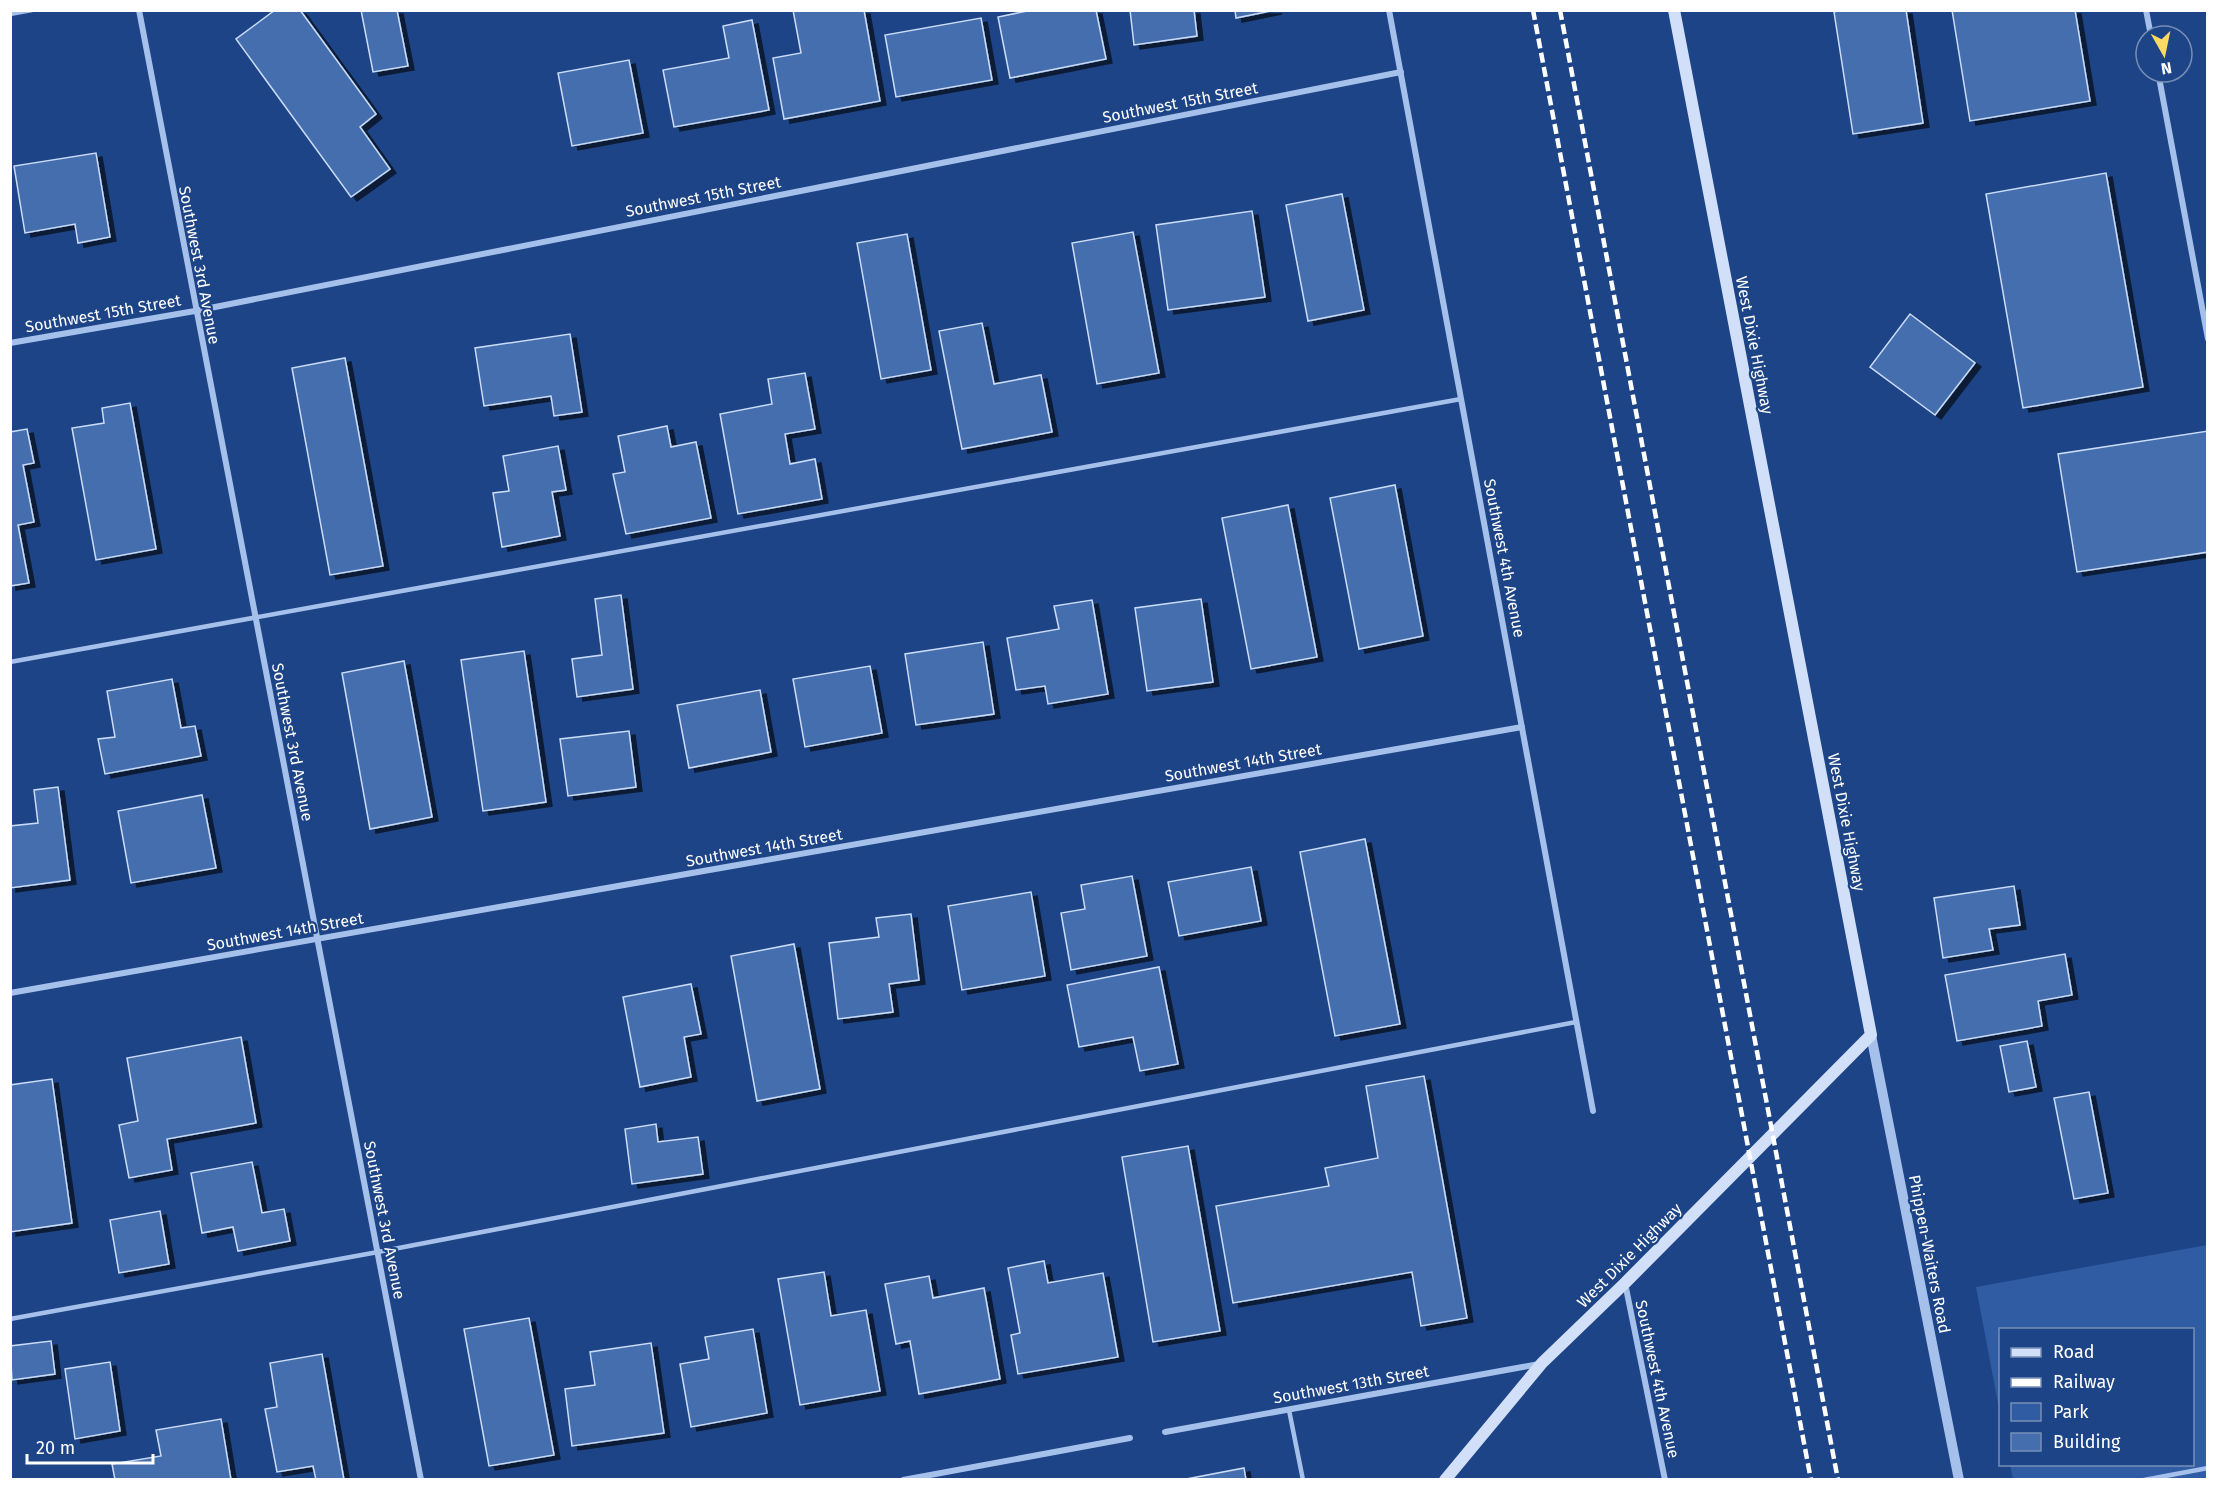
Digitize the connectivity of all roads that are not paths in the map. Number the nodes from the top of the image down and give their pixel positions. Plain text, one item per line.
1 (32, 10) edge
2 (138, 10) edge
3 (1389, 10) edge
4 (1674, 10) edge
5 (10, 14) edge
6 (1401, 72) junction
7 (2160, 84) edge
8 (195, 310) junction
9 (2208, 339) edge
10 (10, 343) edge
11 (1461, 399) junction
12 (255, 619) junction
13 (10, 662) edge
14 (1522, 727) junction
15 (319, 939) junction
16 (10, 993) edge
17 (1576, 1022) junction
18 (1871, 1035) junction
19 (1593, 1111) dead end
20 (378, 1252) junction
21 (1625, 1283) junction
22 (10, 1318) edge
23 (1542, 1363) junction
24 (1289, 1410) junction
25 (1165, 1432) dead end
26 (1130, 1438) dead end
27 (2208, 1468) edge
28 (421, 1479) edge
29 (903, 1479) edge
30 (1303, 1479) edge
31 (1445, 1479) edge
32 (1665, 1479) edge
33 (1959, 1479) edge
34 (2144, 1479) edge

1 - 5 lane
2 - 8 street, Southwest 3rd Avenue
3 - 6 street, Southwest 4th Avenue
4 - 18 main road, West Dixie Highway
6 - 8 street, Southwest 15th Street
6 - 11 street, Southwest 4th Avenue
7 - 9 street
8 - 10 street, Southwest 15th Street
8 - 12 street, Southwest 3rd Avenue
11 - 12 lane
11 - 14 street, Southwest 4th Avenue
12 - 13 lane
12 - 15 street, Southwest 3rd Avenue
14 - 15 street, Southwest 14th Street
14 - 17 street, Southwest 4th Avenue
15 - 16 street, Southwest 14th Street
15 - 20 street, Southwest 3rd Avenue
17 - 19 street, Southwest 4th Avenue
17 - 20 lane
18 - 21 main road, West Dixie Highway
18 - 33 street, Phippen-Waiters Road
20 - 22 lane
20 - 28 street, Southwest 3rd Avenue
21 - 23 main road, West Dixie Highway
21 - 32 street, Southwest 4th Avenue
23 - 24 street, Southwest 13th Street
23 - 31 main road, West Dixie Highway
24 - 25 street, Southwest 13th Street
24 - 30 lane
26 - 29 street
27 - 34 lane

